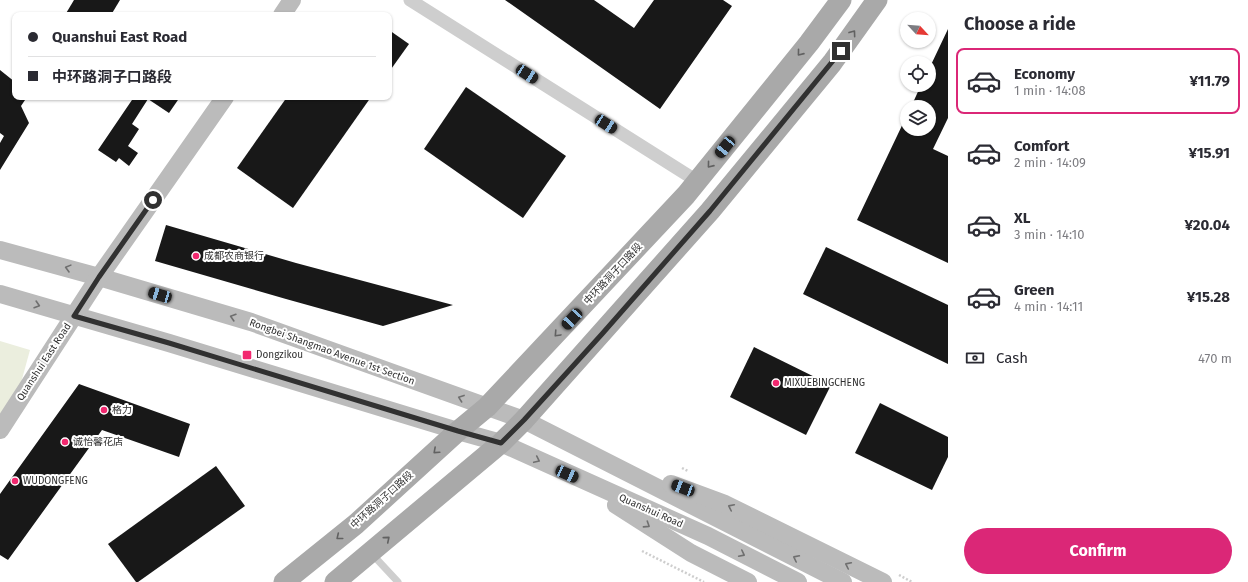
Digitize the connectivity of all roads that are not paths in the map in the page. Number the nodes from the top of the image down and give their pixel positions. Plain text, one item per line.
1 (292, 0) edge
2 (410, 0) edge
3 (841, 0) edge
4 (877, 0) edge
5 (284, 12) edge
6 (223, 100) edge
7 (697, 182) junction
8 (0, 250) edge
9 (99, 277) junction
10 (0, 294) edge
11 (74, 316) junction
12 (487, 407) junction
13 (524, 420) junction
14 (0, 430) edge
15 (458, 431) junction
16 (501, 443) junction
17 (584, 451) junction
18 (567, 474) junction
19 (371, 553) junction
20 (284, 582) edge
21 (335, 582) edge
22 (398, 582) edge
23 (748, 582) edge
24 (798, 582) edge
25 (843, 582) edge
26 (883, 582) edge

1 - 5 main road
2 - 7 street
3 -> 7 main road, 中环路洞子口路段
13 -> 4 main road
6 - 9 main road, Quanshui East Road
7 -> 12 main road, 中环路洞子口路段
9 -> 8 main road, Rongbei Shangmao Avenue 1st Section
9 - 11 main road, Quanshui East Road
12 -> 9 main road, Rongbei Shangmao Avenue 1st Section
10 -> 11 main road, Quanshui Road
11 - 14 main road, Quanshui East Road
11 - 15 main road, Quanshui Road
12 - 13 main road, Rongbei Shangmao Avenue 1st Section
12 - 15 main road, 中环路洞子口路段
13 - 16 main road
13 - 17 main road, Rongbei Shangmao Avenue 1st Section
15 - 16 main road, Quanshui Road
15 -> 20 main road, 中环路洞子口路段
16 -> 18 main road, Quanshui Road
19 -> 16 main road
25 -> 17 main road
26 -> 17 main road
18 -> 23 main road
18 -> 24 main road, Quanshui Road
19 - 21 main road
19 - 22 lane

